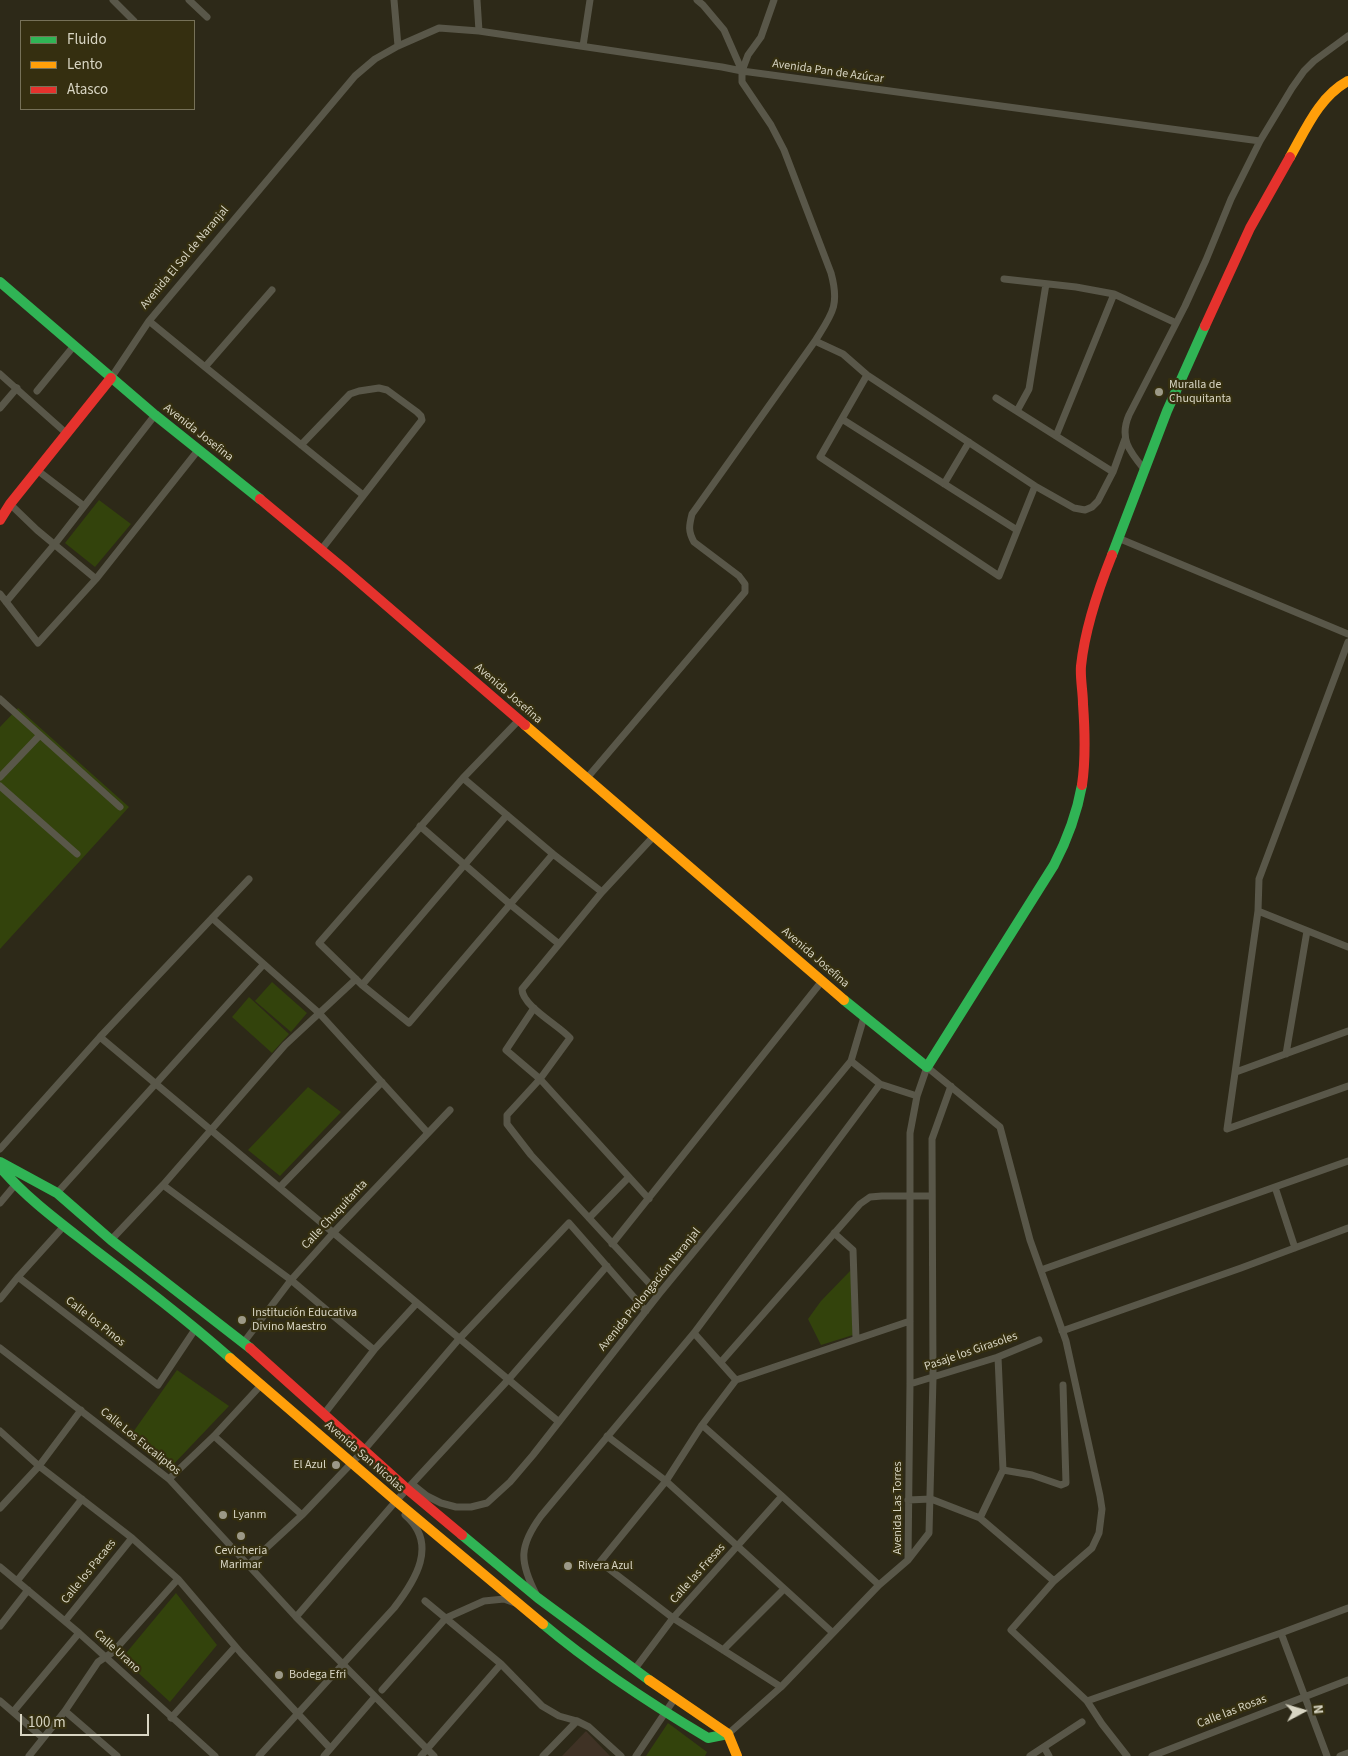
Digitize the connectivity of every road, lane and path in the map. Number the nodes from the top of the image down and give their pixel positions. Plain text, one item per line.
1 (113, 0) edge
2 (189, 0) edge
3 (394, 0) edge
4 (477, 0) edge
5 (590, 0) edge
6 (697, 0) edge
7 (774, 0) edge
8 (207, 17) dead end
9 (133, 20) edge
10 (479, 31) junction
11 (1348, 36) edge
12 (398, 46) junction
13 (583, 46) junction
14 (742, 71) junction
15 (1348, 81) edge
16 (1260, 140) junction
17 (1004, 279) dead end
18 (0, 282) edge
19 (1046, 284) junction
20 (272, 290) dead end
21 (1114, 294) junction
22 (149, 321) junction
23 (1176, 323) junction
24 (815, 341) junction
25 (73, 346) junction
26 (205, 368) junction
27 (0, 374) edge
28 (867, 374) junction
29 (111, 378) junction
30 (17, 388) junction
31 (38, 391) dead end
32 (996, 398) dead end
33 (0, 408) edge
34 (1017, 411) junction
35 (155, 416) junction
36 (842, 419) junction
37 (66, 433) junction
38 (1056, 436) junction
39 (1125, 439) junction
40 (970, 442) junction
41 (301, 445) junction
42 (199, 449) junction
43 (1144, 469) junction
44 (37, 470) junction
45 (1113, 472) junction
46 (944, 484) junction
47 (1035, 486) junction
48 (363, 495) junction
49 (10, 504) junction
50 (84, 506) junction
51 (0, 514) edge
52 (0, 520) edge
53 (1017, 530) junction
54 (1118, 538) junction
55 (54, 545) junction
56 (321, 550) junction
57 (96, 579) junction
58 (0, 594) edge
59 (6, 602) junction
60 (1348, 634) edge
61 (1348, 642) edge
62 (0, 699) edge
63 (519, 720) junction
64 (40, 735) junction
65 (0, 777) edge
66 (463, 778) junction
67 (587, 778) junction
68 (0, 786) edge
69 (120, 807) dead end
70 (507, 815) junction
71 (420, 826) junction
72 (654, 836) junction
73 (77, 854) dead end
74 (553, 854) junction
75 (465, 864) junction
76 (248, 879) dead end
77 (602, 892) junction
78 (510, 905) junction
79 (1258, 911) junction
80 (212, 918) junction
81 (1307, 931) junction
82 (559, 944) junction
83 (1348, 947) edge
84 (263, 965) junction
85 (356, 979) junction
86 (822, 981) junction
87 (362, 985) junction
88 (534, 1008) junction
89 (320, 1013) junction
90 (864, 1017) junction
91 (1348, 1032) edge
92 (100, 1038) junction
93 (1286, 1054) junction
94 (851, 1061) junction
95 (927, 1068) junction
96 (1236, 1072) junction
97 (540, 1079) junction
98 (382, 1082) junction
99 (156, 1084) junction
100 (880, 1084) junction
101 (951, 1086) junction
102 (1348, 1086) edge
103 (917, 1096) junction
104 (450, 1110) dead end
105 (211, 1129) junction
106 (428, 1133) junction
107 (0, 1149) edge
108 (1348, 1161) edge
109 (0, 1162) edge
110 (0, 1167) edge
111 (629, 1177) junction
112 (15, 1185) junction
113 (163, 1185) junction
114 (280, 1187) junction
115 (1275, 1187) junction
116 (57, 1193) junction
117 (910, 1196) junction
118 (932, 1196) junction
119 (649, 1198) junction
120 (0, 1203) edge
121 (589, 1218) junction
122 (64, 1226) junction
123 (1348, 1228) edge
124 (334, 1232) junction
125 (834, 1233) junction
126 (111, 1240) junction
127 (612, 1244) junction
128 (1296, 1248) junction
129 (607, 1266) junction
130 (1041, 1270) junction
131 (18, 1277) junction
132 (292, 1280) junction
133 (659, 1294) junction
134 (0, 1299) edge
135 (417, 1303) junction
136 (646, 1311) junction
137 (910, 1321) junction
138 (196, 1328) junction
139 (1062, 1331) junction
140 (694, 1333) junction
141 (856, 1339) junction
142 (459, 1340) junction
143 (1039, 1340) dead end
144 (244, 1342) junction
145 (0, 1348) edge
146 (374, 1350) junction
147 (998, 1357) junction
148 (720, 1362) junction
149 (933, 1378) junction
150 (508, 1380) junction
151 (736, 1380) junction
152 (262, 1384) junction
153 (910, 1384) junction
154 (1063, 1385) dead end
155 (81, 1410) junction
156 (324, 1414) junction
157 (559, 1422) junction
158 (702, 1425) junction
159 (0, 1432) edge
160 (214, 1436) junction
161 (607, 1436) junction
162 (364, 1450) junction
163 (352, 1463) junction
164 (39, 1466) junction
165 (1003, 1470) junction
166 (169, 1479) junction
167 (666, 1480) junction
168 (410, 1487) junction
169 (782, 1496) junction
170 (82, 1498) junction
171 (931, 1499) junction
172 (908, 1500) junction
173 (395, 1503) junction
174 (0, 1508) edge
175 (302, 1515) junction
176 (980, 1518) junction
177 (132, 1538) junction
178 (737, 1547) junction
179 (908, 1560) junction
180 (248, 1565) junction
181 (0, 1567) edge
182 (178, 1579) junction
183 (17, 1581) junction
184 (1054, 1581) junction
185 (879, 1585) junction
186 (784, 1589) junction
187 (28, 1590) junction
188 (538, 1598) junction
189 (425, 1600) dead end
190 (522, 1607) junction
191 (1348, 1608) edge
192 (296, 1617) junction
193 (446, 1618) junction
194 (673, 1618) junction
195 (65, 1621) junction
196 (0, 1626) edge
197 (78, 1633) junction
198 (833, 1633) junction
199 (1281, 1633) junction
200 (235, 1646) junction
201 (723, 1650) junction
202 (106, 1657) junction
203 (342, 1664) junction
204 (501, 1664) junction
205 (634, 1670) junction
206 (1348, 1680) edge
207 (780, 1687) junction
208 (382, 1690) dead end
209 (1304, 1696) junction
210 (374, 1698) junction
211 (674, 1698) junction
212 (0, 1701) edge
213 (1087, 1701) junction
214 (65, 1711) junction
215 (13, 1712) junction
216 (665, 1712) junction
217 (297, 1713) junction
218 (171, 1718) junction
219 (577, 1721) junction
220 (1082, 1722) dead end
221 (728, 1734) junction
222 (42, 1737) junction
223 (1044, 1747) junction
224 (330, 1748) junction
225 (428, 1749) junction
226 (1348, 1753) edge
227 (32, 1755) edge
228 (117, 1756) edge
229 (215, 1756) edge
230 (258, 1756) edge
231 (324, 1756) edge
232 (421, 1756) edge
233 (434, 1756) edge
234 (543, 1756) edge
235 (621, 1756) edge
236 (636, 1756) edge
237 (737, 1756) edge
238 (1030, 1756) edge
239 (1049, 1756) edge
240 (1127, 1756) edge
241 (1152, 1756) edge
242 (1327, 1756) edge
243 (1340, 1756) edge

1 - 9 street
2 - 8 street
3 - 12 street
4 - 10 street
5 - 13 street
6 - 14 street
7 - 14 street
10 - 12 street, Avenida Pan de Azúcar
10 - 13 street, Avenida Pan de Azúcar
11 - 16 street
12 - 22 street, Avenida El Sol de Naranjal
13 - 14 street, Avenida Pan de Azúcar
14 - 16 street, Avenida Pan de Azúcar
14 - 24 street
15 - 43 street
16 - 23 street
17 - 19 street
18 - 25 street, Avenida Josefina
19 - 21 street
19 - 34 street
20 - 26 street
21 - 23 street
21 - 38 street
22 - 26 street
22 - 29 street, Avenida El Sol de Naranjal
23 - 39 street
24 - 28 street
24 - 67 street
25 - 29 street, Avenida Josefina
25 - 31 street
26 - 41 street
27 - 30 street
28 - 36 street
28 - 40 street
29 - 35 street, Avenida Josefina
29 - 37 street, Avenida El Sol de Naranjal
30 - 33 street
30 - 37 street
32 - 34 street
34 - 38 street
35 - 42 street, Avenida Josefina
35 - 50 street
36 - 46 street
36 - 53 street
37 - 44 street, Avenida El Sol de Naranjal
38 - 45 street
39 - 43 street
39 - 45 street
40 - 46 street
40 - 47 street
41 - 48 street
41 - 48 street
42 - 56 street, Avenida Josefina
42 - 57 street
43 - 54 street
44 - 49 street, Avenida El Sol de Naranjal
44 - 50 street
45 - 47 street
46 - 53 street
47 - 53 street
48 - 56 street
49 - 51 street, Avenida El Sol de Naranjal
49 - 52 street, Avenida El Sol de Naranjal
49 - 55 street
50 - 55 street
54 - 60 street
54 - 95 street
55 - 57 street
55 - 59 street
56 - 63 street, Avenida Josefina
57 - 59 street
58 - 59 street
61 - 79 street
62 - 64 street
63 - 66 street
63 - 67 street, Avenida Josefina
64 - 65 street
64 - 69 street
66 - 70 street
66 - 71 street
67 - 72 street, Avenida Josefina
68 - 73 street
70 - 74 street
70 - 75 street
71 - 75 street
71 - 85 street
72 - 77 street
72 - 86 street, Avenida Josefina
74 - 77 street
74 - 78 street
75 - 78 street
75 - 87 street
76 - 80 street
77 - 82 street
78 - 82 street
78 - 87 street
79 - 81 street
79 - 96 street
80 - 84 street
80 - 92 street
81 - 83 street
81 - 93 street
82 - 88 street
84 - 89 street
84 - 99 street
85 - 87 street
85 - 89 street
86 - 90 street, Avenida Josefina
86 - 119 street
88 - 97 street
88 - 97 street
89 - 98 street
89 - 105 street
90 - 94 street, Avenida Prolongación Naranjal
90 - 95 street, Avenida Josefina
91 - 93 street
92 - 99 street
92 - 107 street
93 - 96 street
94 - 100 street
94 - 133 street, Avenida Prolongación Naranjal
95 - 101 street, Avenida Josefina
95 - 103 street, Avenida Las Torres
96 - 102 street
97 - 111 street
97 - 121 street
98 - 106 street
98 - 114 street
99 - 105 street
99 - 116 street
100 - 103 street
100 - 140 street
101 - 118 street, Avenida Las Torres
101 - 130 street, Avenida Josefina
103 - 117 street, Avenida Las Torres
104 - 106 street, Calle Chuquitanta
105 - 113 street
105 - 114 street
106 - 124 street, Calle Chuquitanta
108 - 115 street
109 - 116 street, Avenida San Nicolas
110 - 112 street, Avenida San Nicolas
111 - 119 street
111 - 121 street
112 - 120 street
112 - 122 street, Avenida San Nicolas
113 - 126 street
113 - 132 street
114 - 124 street
115 - 128 street
115 - 130 street
116 - 126 street, Avenida San Nicolas
117 - 118 street
117 - 125 street
117 - 137 street, Avenida Las Torres
118 - 149 street, Avenida Las Torres
119 - 127 street
121 - 127 street
122 - 131 street
122 - 138 street, Avenida San Nicolas
123 - 128 street
124 - 132 street, Calle Chuquitanta
124 - 135 street
125 - 141 street
125 - 148 street
126 - 144 street, Avenida San Nicolas
127 - 133 street
128 - 139 street
129 - 136 street
129 - 142 street
129 - 150 street
130 - 139 street
131 - 134 street
131 - 138 street, Calle los Pinos
132 - 144 street, Calle Chuquitanta
132 - 146 street
133 - 136 street, Avenida Prolongación Naranjal
135 - 142 street
135 - 146 street
136 - 157 street, Avenida Prolongación Naranjal
137 - 141 street
137 - 153 street, Avenida Las Torres
138 - 152 street, Avenida San Nicolas
139 - 184 street
140 - 148 street
140 - 161 street
141 - 151 street
142 - 150 street
142 - 162 street
143 - 147 street, Pasaje los Girasoles
144 - 156 street, Avenida San Nicolas
145 - 155 street, Calle Los Eucaliptos
146 - 156 street
147 - 149 street, Pasaje los Girasoles
147 - 165 street
148 - 151 street
149 - 153 street, Pasaje los Girasoles
149 - 171 street, Avenida Las Torres
150 - 157 street
150 - 168 street
151 - 158 street
152 - 160 street
152 - 163 street, Avenida San Nicolas
153 - 172 street, Avenida Las Torres
154 - 165 street
155 - 164 street
155 - 166 street, Calle Los Eucaliptos
156 - 162 street, Avenida San Nicolas
157 - 168 street, Avenida Prolongación Naranjal
158 - 167 street
158 - 169 street
159 - 164 street
160 - 166 street
160 - 175 street
161 - 167 street
161 - 188 street
162 - 163 street
162 - 168 street, Avenida San Nicolas
163 - 173 street, Avenida San Nicolas
163 - 175 street
164 - 170 street
164 - 174 street
165 - 176 street
166 - 180 street, Calle Los Eucaliptos
167 - 178 street
167 - 194 street
168 - 173 street
168 - 188 street, Avenida San Nicolas
169 - 178 street, Calle las Fresas
169 - 185 street
170 - 177 street
170 - 183 street
171 - 172 street
171 - 176 street
171 - 179 street, Avenida Las Torres
172 - 179 street, Avenida Las Torres
173 - 190 street, Avenida San Nicolas
173 - 192 street
173 - 203 street
175 - 180 street
176 - 184 street
177 - 182 street
177 - 195 street, Calle los Pacaes
178 - 186 street
178 - 194 street, Calle las Fresas
179 - 185 street
180 - 192 street, Calle Los Eucaliptos
181 - 183 street, Calle Urano
182 - 200 street
182 - 202 street
183 - 187 street, Calle Urano
184 - 213 street
185 - 198 street
186 - 198 street
186 - 201 street
187 - 195 street, Calle Urano
187 - 196 street
188 - 205 street, Avenida San Nicolas
189 - 193 street
190 - 193 street
190 - 216 street, Avenida San Nicolas
191 - 199 street
192 - 203 street, Calle Los Eucaliptos
193 - 204 street
193 - 208 street
194 - 201 street
194 - 205 street, Calle las Fresas
195 - 197 street, Calle Urano
197 - 202 street, Calle Urano
197 - 215 street
198 - 207 street
199 - 209 street
199 - 213 street
200 - 217 street
200 - 218 street
201 - 207 street
202 - 214 street
202 - 218 street, Calle Urano
203 - 210 street, Calle Los Eucaliptos
203 - 217 street
204 - 219 street
204 - 225 street
205 - 211 street, Avenida San Nicolas
206 - 209 street, Calle las Rosas
207 - 221 street
209 - 241 street, Calle las Rosas
209 - 242 street
210 - 224 street
210 - 225 street, Calle Los Eucaliptos
211 - 216 street
211 - 221 street, Avenida San Nicolas
212 - 215 street
213 - 240 street
214 - 222 street
214 - 228 street
215 - 222 street
216 - 221 street, Avenida San Nicolas
216 - 236 street
217 - 224 street
217 - 230 street
218 - 229 street, Calle Urano
219 - 234 street
219 - 235 street
220 - 223 street
221 - 237 street
222 - 227 street
223 - 238 street
223 - 239 street
224 - 231 street
225 - 232 street
225 - 233 street, Calle Los Eucaliptos
226 - 243 street

